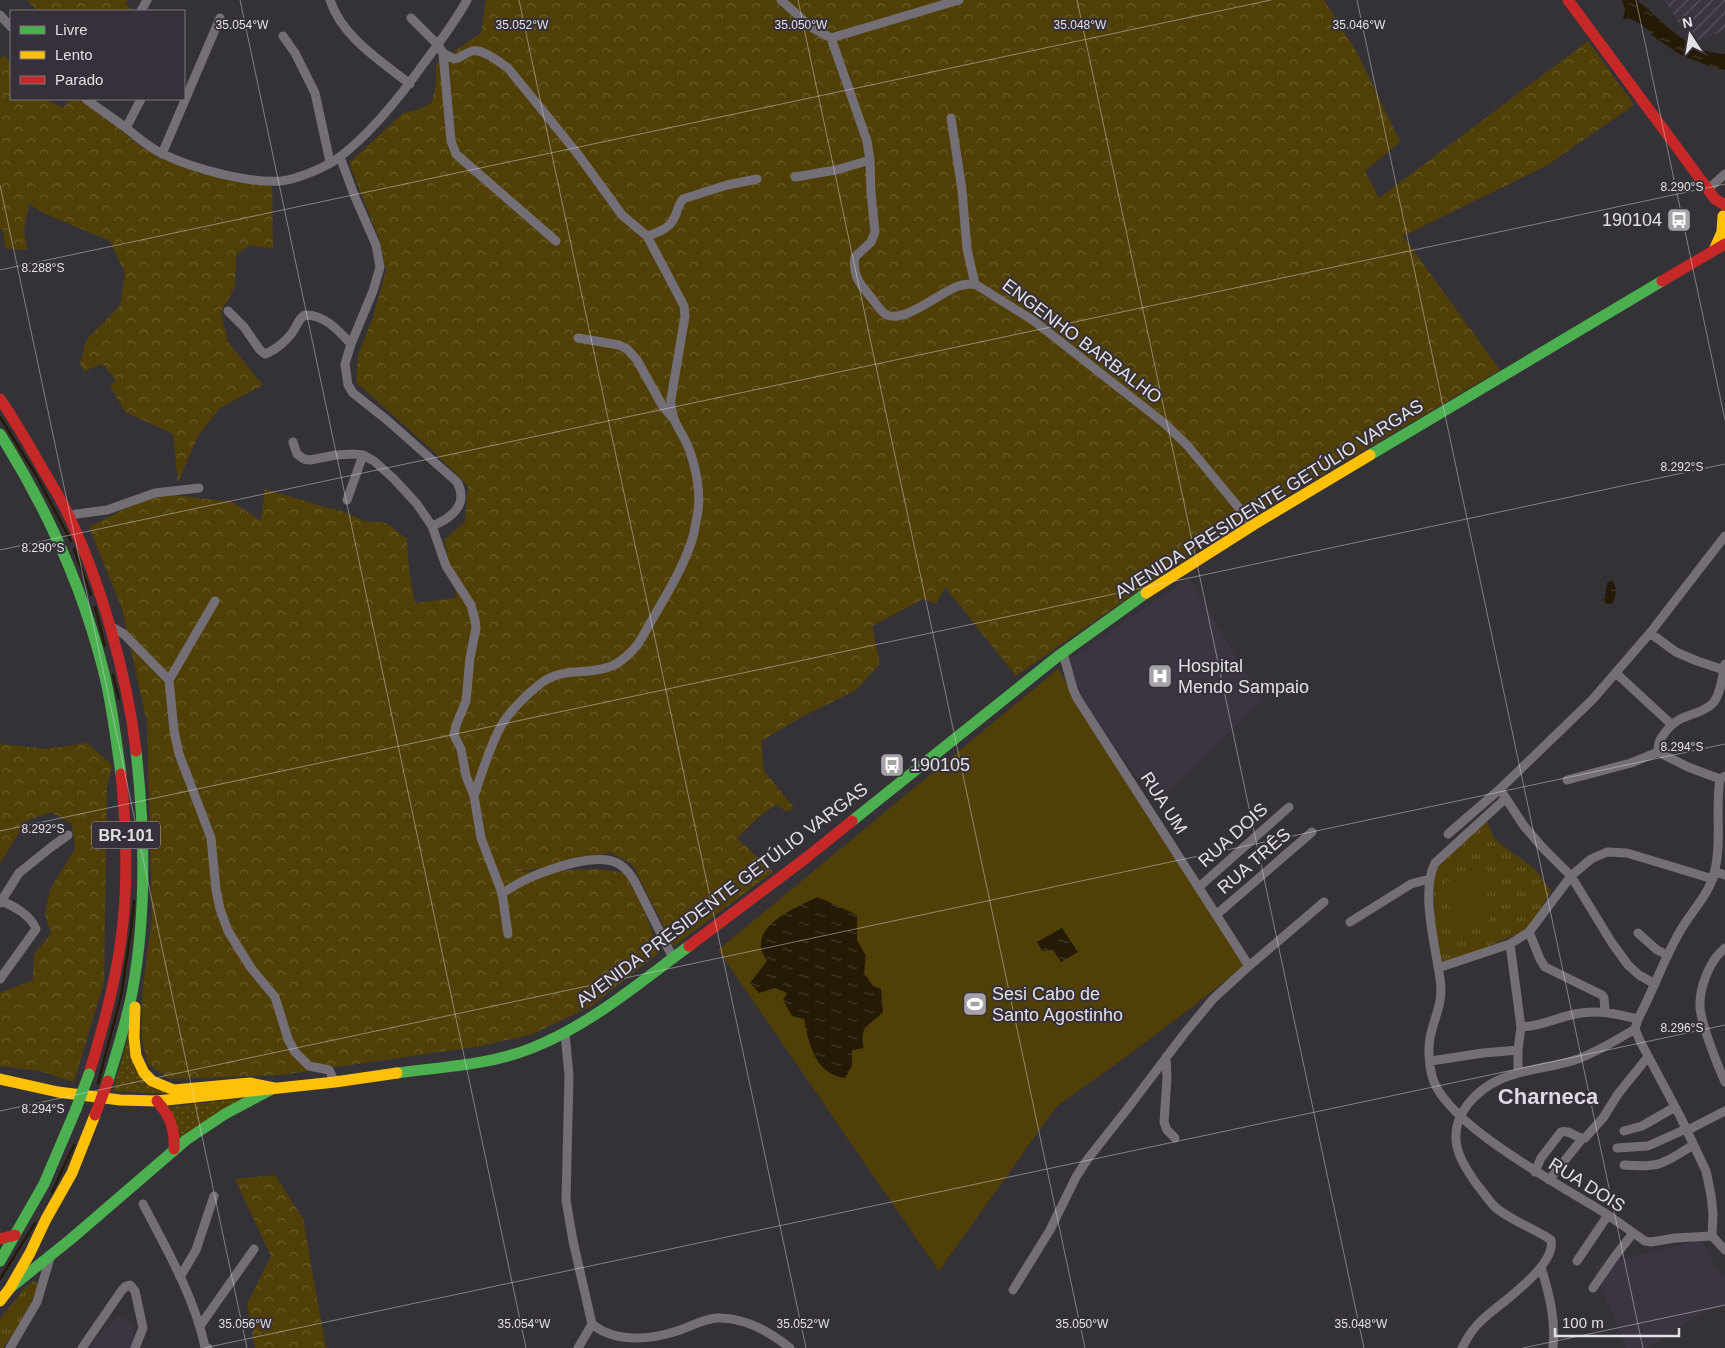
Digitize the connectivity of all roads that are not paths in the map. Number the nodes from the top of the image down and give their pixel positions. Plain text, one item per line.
1 (330, 0) edge
2 (467, 0) edge
3 (781, 0) edge
4 (959, 0) edge
5 (1568, 0) edge
6 (0, 14) edge
7 (220, 18) dead end
8 (411, 18) dead end
9 (10, 26) edge
10 (283, 36) dead end
11 (831, 38) junction
12 (440, 49) junction
13 (410, 84) junction
14 (91, 100) edge
15 (140, 100) edge
16 (951, 118) dead end
17 (126, 128) junction
18 (162, 154) junction
19 (340, 157) junction
20 (870, 160) junction
21 (330, 162) junction
22 (1725, 174) edge
23 (795, 177) dead end
24 (757, 179) dead end
25 (1708, 189) junction
26 (1722, 210) edge
27 (647, 236) junction
28 (556, 241) dead end
29 (1725, 244) edge
30 (1714, 250) junction
31 (975, 284) junction
32 (228, 311) dead end
33 (578, 338) dead end
34 (351, 344) junction
35 (0, 399) edge
36 (673, 418) junction
37 (0, 434) edge
38 (293, 442) dead end
39 (364, 455) junction
40 (199, 488) dead end
41 (347, 500) dead end
42 (69, 515) junction
43 (1253, 525) junction
44 (432, 526) junction
45 (1725, 536) edge
46 (214, 601) dead end
47 (110, 626) junction
48 (1650, 633) junction
49 (1063, 652) junction
50 (1724, 667) edge
51 (1617, 674) junction
52 (169, 680) junction
53 (1672, 724) junction
54 (1658, 752) junction
55 (1722, 777) edge
56 (1567, 780) dead end
57 (1500, 789) junction
58 (474, 796) junction
59 (1506, 798) junction
60 (1289, 807) dead end
61 (1312, 832) dead end
62 (1448, 834) dead end
63 (68, 835) dead end
64 (1722, 837) edge
65 (1714, 875) junction
66 (1725, 875) edge
67 (1571, 876) junction
68 (1429, 879) junction
69 (1199, 887) junction
70 (502, 892) junction
71 (1, 902) edge
72 (1324, 902) dead end
73 (1216, 914) junction
74 (1350, 922) dead end
75 (1529, 932) junction
76 (1638, 933) dead end
77 (508, 934) dead end
78 (1510, 944) junction
79 (1723, 952) edge
80 (1668, 955) junction
81 (673, 958) junction
82 (1249, 966) junction
83 (1438, 968) junction
84 (0, 979) edge
85 (133, 984) junction
86 (1655, 984) junction
87 (1605, 1012) junction
88 (1638, 1019) junction
89 (1521, 1028) junction
90 (1635, 1029) junction
91 (565, 1032) junction
92 (1518, 1050) junction
93 (1166, 1057) junction
94 (1648, 1058) junction
95 (1431, 1061) junction
96 (1518, 1073) junction
97 (0, 1079) edge
98 (335, 1082) junction
99 (1725, 1082) edge
100 (274, 1088) junction
101 (157, 1101) junction
102 (1675, 1107) junction
103 (1725, 1112) edge
104 (1460, 1115) junction
105 (1686, 1130) junction
106 (1624, 1131) dead end
107 (1175, 1138) dead end
108 (1582, 1139) junction
109 (1693, 1145) junction
110 (1617, 1148) dead end
111 (174, 1149) junction
112 (1624, 1165) dead end
113 (1535, 1172) junction
114 (1549, 1180) junction
115 (214, 1196) dead end
116 (143, 1204) dead end
117 (1608, 1216) junction
118 (1633, 1233) junction
119 (15, 1235) junction
120 (1712, 1236) junction
121 (0, 1239) edge
122 (254, 1249) dead end
123 (1725, 1250) edge
124 (52, 1254) junction
125 (0, 1261) edge
126 (1577, 1261) dead end
127 (1541, 1267) junction
128 (180, 1276) junction
129 (10, 1288) junction
130 (1593, 1288) dead end
131 (1013, 1290) dead end
132 (0, 1301) edge
133 (592, 1324) junction
134 (200, 1326) junction
135 (10, 1348) edge
136 (82, 1348) edge
137 (135, 1348) edge
138 (205, 1348) edge
139 (578, 1348) edge
140 (790, 1348) edge
141 (1462, 1348) edge
142 (1552, 1348) edge

1 - 13 street
2 - 12 street
3 - 11 street
4 - 11 street
5 - 25 main road
6 - 9 street
7 - 18 street
8 - 12 street
10 - 21 street
11 - 20 street, ENGENHO BARBALHO
12 - 13 street
12 - 27 street
12 - 28 street
13 - 19 street
14 - 17 street
15 - 17 street
16 - 31 street
17 - 18 street
18 - 21 street
19 - 21 street
19 - 34 street
20 - 23 street
20 - 31 street, ENGENHO BARBALHO
22 - 25 street
24 - 27 street
25 - 26 main road
26 - 30 main road
27 - 36 street
29 - 30 main road, AVENIDA PRESIDENTE GETÚLIO VARGAS
30 - 43 main road, AVENIDA PRESIDENTE GETÚLIO VARGAS
31 - 43 street, ENGENHO BARBALHO
32 - 34 street
33 - 36 street
34 - 44 street
35 - 42 main road, BR-101
36 - 58 street
37 - 119 main road, BR-101, bridge
38 - 39 street
39 - 41 street
39 - 44 street
40 - 42 street
42 - 47 main road, BR-101
43 - 49 main road, AVENIDA PRESIDENTE GETÚLIO VARGAS
44 - 58 street
45 - 48 street
46 - 52 street
47 - 52 street
47 - 85 main road, BR-101
48 - 50 street
48 - 51 street
49 - 69 street, RUA UM
49 - 81 main road, AVENIDA PRESIDENTE GETÚLIO VARGAS
50 - 53 street
51 - 53 street
51 - 57 street
52 - 98 street
53 - 54 street
54 - 55 street
54 - 56 street
55 - 64 street
57 - 59 street
57 - 62 street
58 - 70 street
59 - 67 street
59 - 68 street
60 - 69 street, RUA DOIS
61 - 73 street, RUA TRÊS
63 - 71 street
64 - 65 street
65 - 66 street
65 - 67 street
65 - 80 street
67 - 75 street
67 - 86 street
68 - 74 street
68 - 83 street, RUA DOIS
69 - 73 street, RUA UM
70 - 77 street
70 - 81 street
71 - 84 street
72 - 82 street
73 - 82 street, RUA UM
75 - 78 street
75 - 87 street
76 - 80 street
78 - 83 street
78 - 89 street
79 - 99 street
80 - 86 street
81 - 91 main road, AVENIDA PRESIDENTE GETÚLIO VARGAS
82 - 93 street
83 - 95 street, RUA DOIS
85 - 100 main road
85 - 129 main road, BR-101, bridge
86 - 88 street
87 - 88 street
87 - 89 street
88 - 90 street
89 - 92 street
90 - 94 street
90 - 96 street
91 - 98 main road, AVENIDA PRESIDENTE GETÚLIO VARGAS
91 - 133 street
92 - 95 street
92 - 96 street
93 - 107 street
93 - 131 street
94 - 102 street
94 - 108 street
95 - 104 street, RUA DOIS
96 - 104 street
97 - 101 main road
98 - 100 main road, AVENIDA PRESIDENTE GETÚLIO VARGAS
100 - 101 main road
100 - 111 main road
101 - 111 main road
102 - 105 street
102 - 106 street
103 - 105 street
104 - 113 street, RUA DOIS
104 - 127 street
105 - 109 street
105 - 110 street
108 - 113 street
108 - 114 street
109 - 112 street
109 - 120 street
111 - 124 main road
113 - 114 street, RUA DOIS
114 - 117 street, RUA DOIS
115 - 128 street
116 - 128 street
117 - 118 street, RUA DOIS
117 - 126 street
118 - 120 street, RUA DOIS
118 - 130 street
119 - 121 main road
119 - 125 main road, BR-101
120 - 123 street
122 - 134 street
124 - 129 main road
124 - 135 street
127 - 141 street
127 - 142 street
128 - 134 street
129 - 132 main road, BR-101
133 - 139 street
133 - 140 street
134 - 138 street
136 - 137 street

